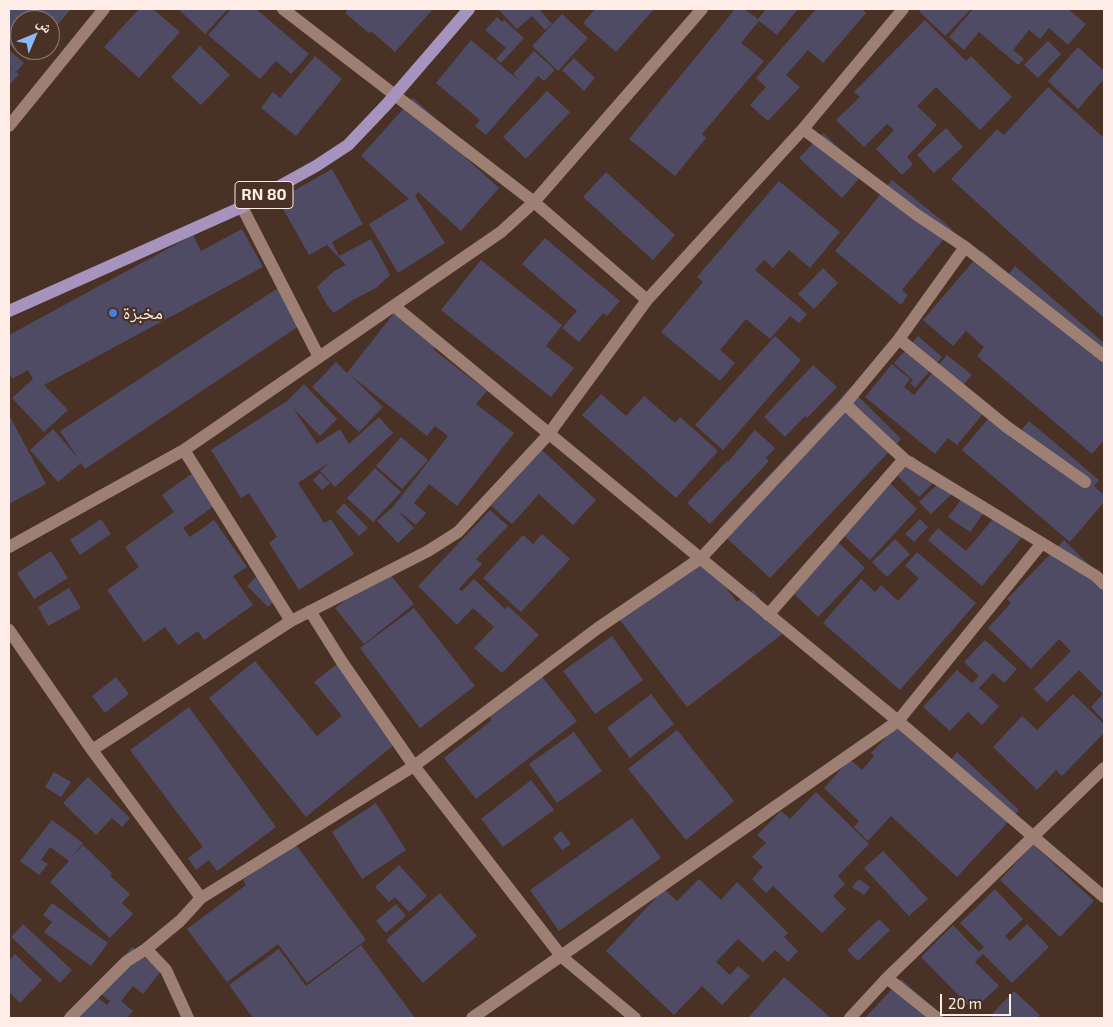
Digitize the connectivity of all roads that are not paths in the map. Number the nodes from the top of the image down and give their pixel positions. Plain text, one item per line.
1 (104, 9) edge
2 (283, 9) edge
3 (469, 9) edge
4 (702, 9) edge
5 (903, 9) edge
6 (395, 94) junction
7 (9, 126) edge
8 (803, 129) junction
9 (534, 202) junction
10 (242, 207) junction
11 (965, 247) junction
12 (647, 300) junction
13 (394, 306) junction
14 (9, 311) edge
15 (899, 339) junction
16 (1104, 356) edge
17 (319, 357) junction
18 (846, 404) junction
19 (548, 435) junction
20 (184, 450) junction
21 (904, 459) junction
22 (1085, 482) dead end
23 (1042, 543) junction
24 (9, 547) edge
25 (701, 558) junction
26 (1104, 584) edge
27 (310, 611) junction
28 (768, 615) junction
29 (290, 621) junction
30 (9, 630) edge
31 (898, 721) junction
32 (92, 750) junction
33 (414, 766) junction
34 (1104, 768) edge
35 (1032, 836) junction
36 (1104, 897) edge
37 (201, 898) junction
38 (146, 949) junction
39 (562, 956) junction
40 (887, 978) junction
41 (70, 1018) edge
42 (188, 1018) edge
43 (472, 1018) edge
44 (635, 1018) edge
45 (850, 1018) edge
46 (936, 1018) edge

1 - 7 street
2 - 6 street
3 - 6 main road, RN 80
4 - 9 street
5 - 8 street
6 - 9 street
6 - 10 main road, RN 80
8 - 11 street
8 - 12 street
9 - 12 street
9 - 13 street
10 - 14 main road, RN 80
10 - 17 street
11 - 15 street
11 - 16 street
12 - 19 street
13 - 17 street
13 - 19 street
15 - 18 street
15 - 22 street
17 - 20 street
18 - 21 street
18 - 25 street
19 - 25 street
19 - 27 street
20 - 24 street
20 - 29 street
21 - 23 street
21 - 28 street
23 - 26 street
23 - 31 street
25 - 28 street
25 - 33 street
27 - 29 street
27 - 33 street
28 - 31 street
29 - 32 street
30 - 32 street
31 - 35 street
31 - 39 street
32 - 37 street
33 - 37 street
33 - 39 street
34 - 35 street
35 - 36 street
35 - 40 street
37 - 38 street
38 - 41 street
38 - 42 street
39 - 43 street
39 - 44 street
40 - 45 street
40 - 46 street

